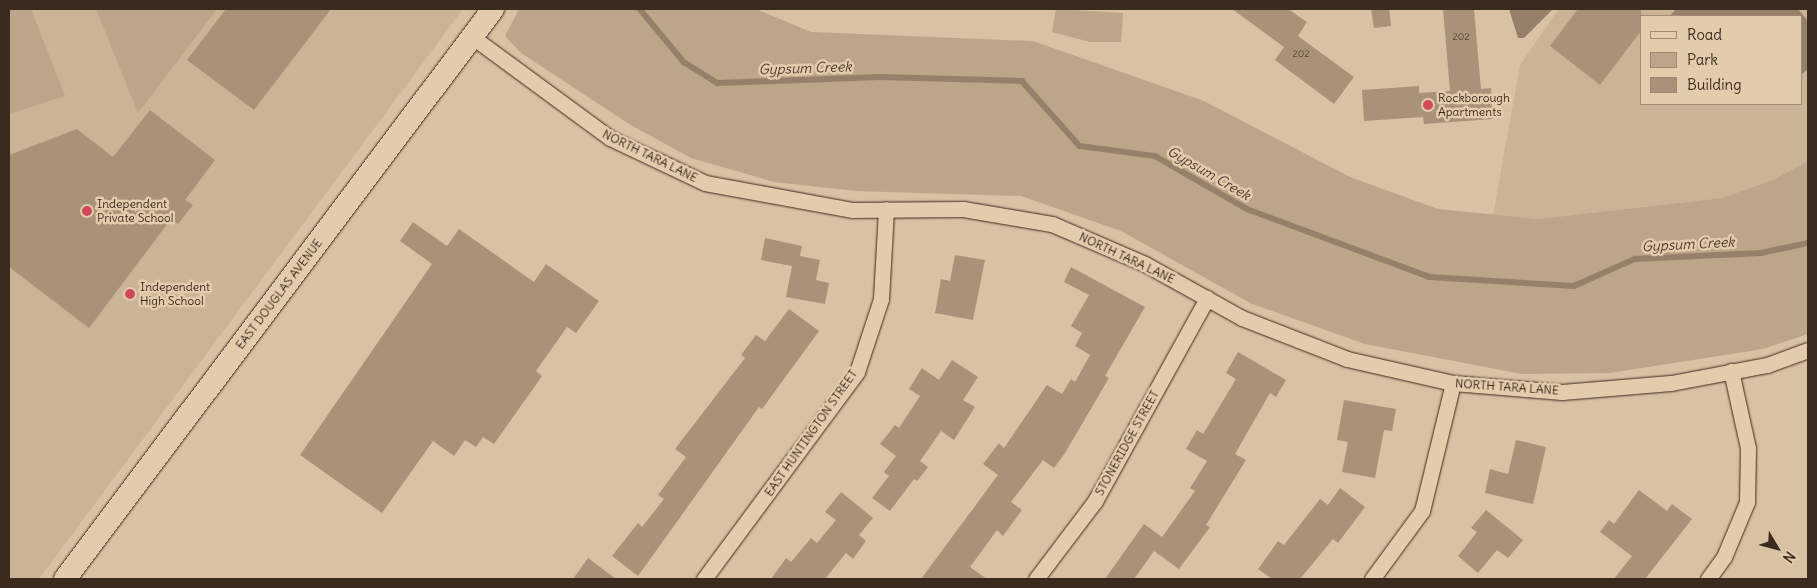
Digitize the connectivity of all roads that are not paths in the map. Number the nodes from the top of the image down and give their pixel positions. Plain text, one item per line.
1 (493, 9) edge
2 (471, 36) junction
3 (886, 209) junction
4 (1207, 298) junction
5 (1808, 350) edge
6 (1732, 371) junction
7 (1453, 383) junction
8 (65, 579) edge
9 (704, 579) edge
10 (1036, 579) edge
11 (1372, 579) edge
12 (1708, 579) edge

1 - 2 street, EAST DOUGLAS AVENUE
2 - 3 street, NORTH TARA LANE
2 - 8 street, EAST DOUGLAS AVENUE
3 - 4 street, NORTH TARA LANE
3 - 9 street, EAST HUNTINGTON STREET
4 - 7 street, NORTH TARA LANE
4 - 10 street, STONERIDGE STREET
5 - 6 street, NORTH TARA LANE
6 - 7 street, NORTH TARA LANE
6 - 12 street
7 - 11 street

